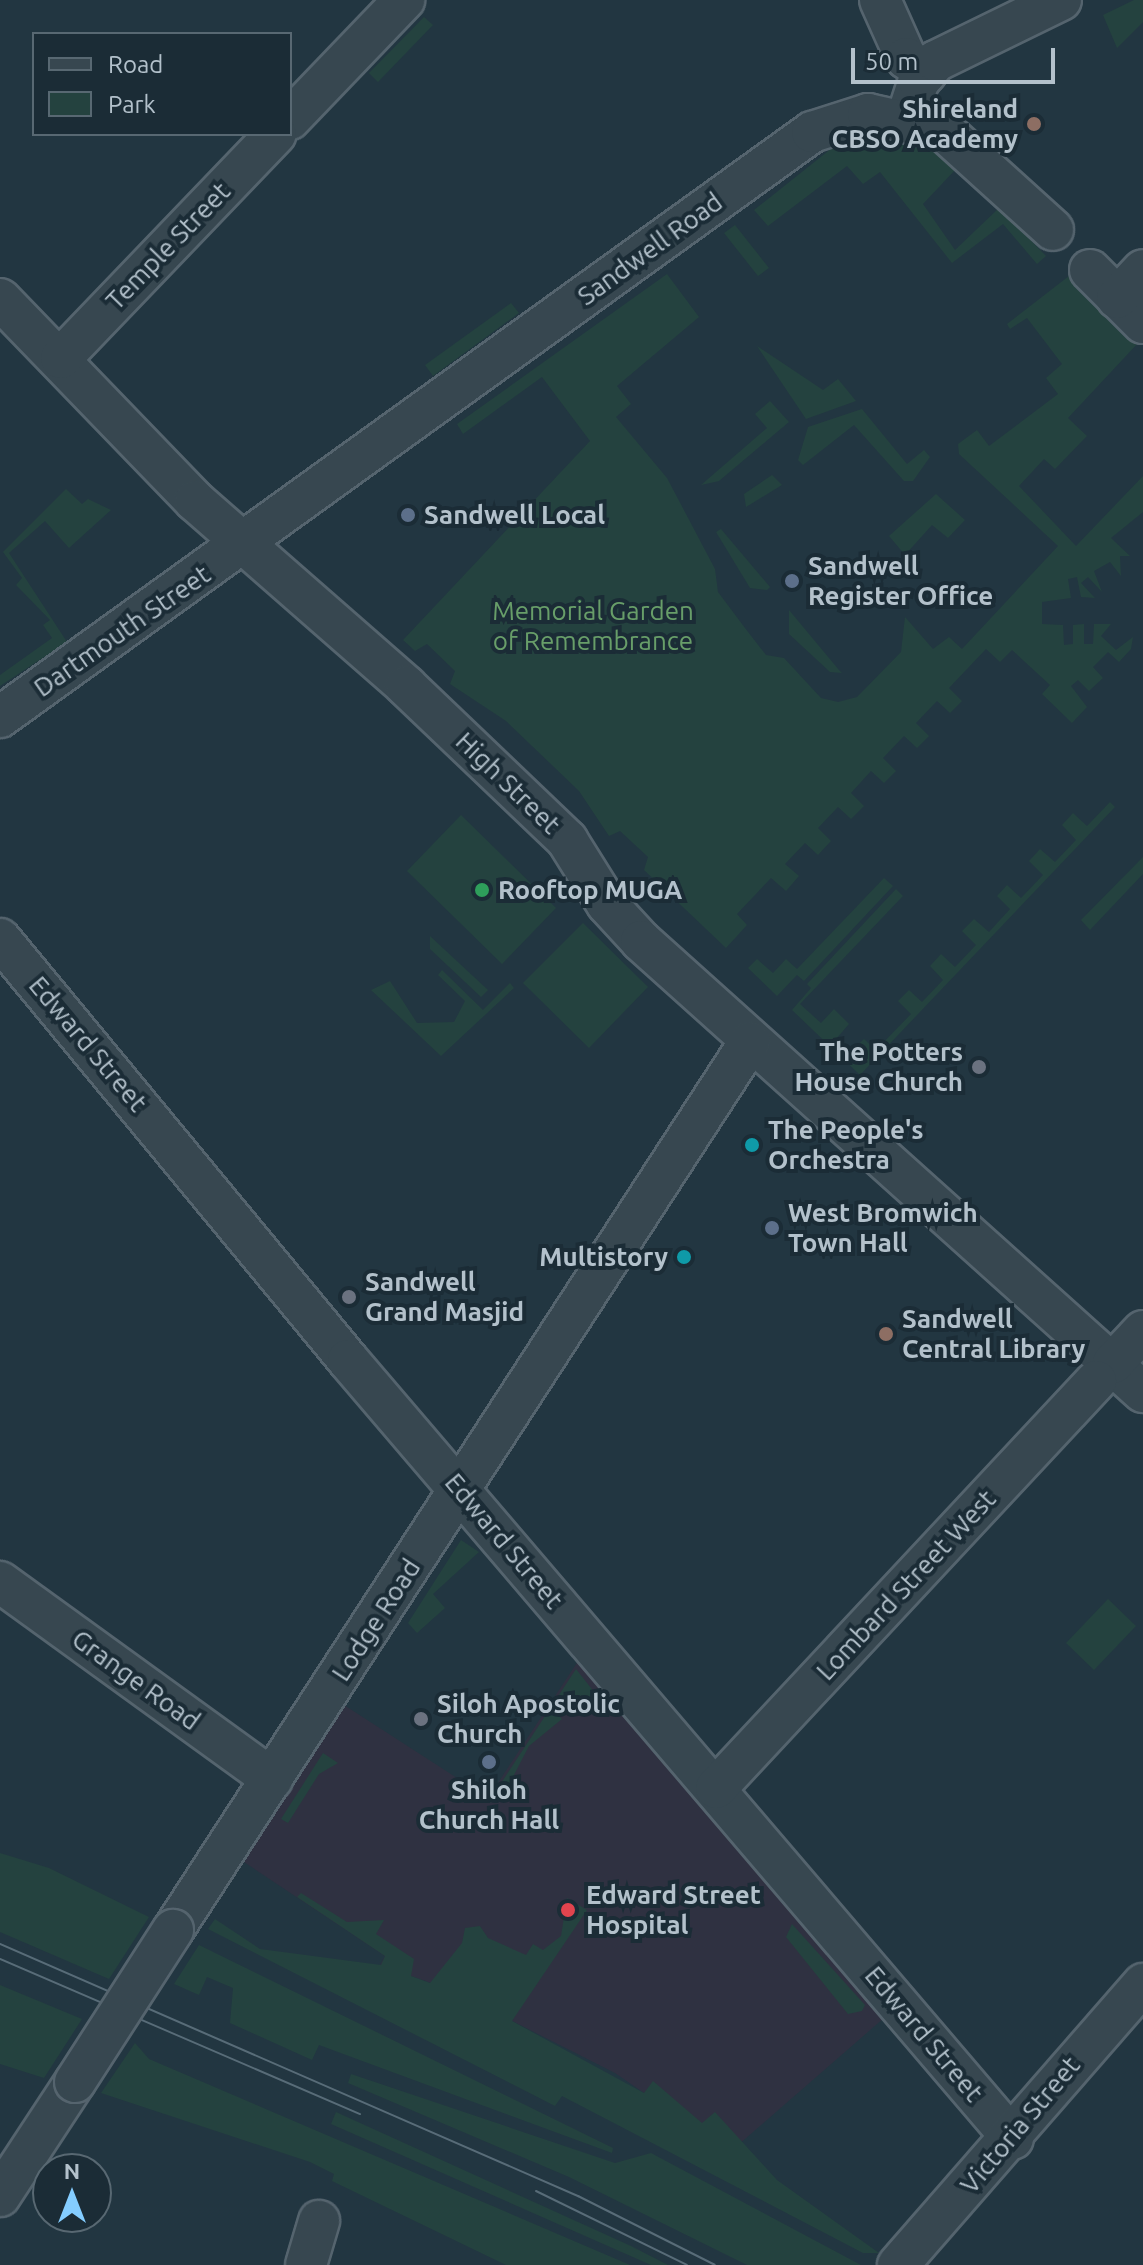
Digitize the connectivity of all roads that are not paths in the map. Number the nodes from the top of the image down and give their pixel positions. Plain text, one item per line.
1 (404, 0) edge
2 (880, 0) edge
3 (1061, 0) edge
4 (926, 73) junction
5 (292, 117) edge
6 (907, 117) junction
7 (255, 141) edge
8 (1053, 230) dead end
9 (0, 299) edge
10 (61, 358) junction
11 (246, 546) junction
12 (0, 717) edge
13 (0, 939) edge
14 (750, 1042) junction
15 (1143, 1331) edge
16 (1104, 1372) junction
17 (1143, 1392) edge
18 (1143, 1420) edge
19 (461, 1489) junction
20 (0, 1582) edge
21 (272, 1779) junction
22 (716, 1788) junction
23 (1143, 1984) edge
24 (1013, 2139) junction
25 (0, 2196) edge
26 (319, 2221) dead end
27 (306, 2265) edge
28 (898, 2265) edge

1 - 5 street
2 - 4 street
3 - 4 street
4 - 6 street
6 - 8 street, Sandwell Road
6 - 11 street, Sandwell Road
7 - 10 street, Temple Street
9 - 10 street, High Street
10 - 11 street, High Street
11 - 12 street, Dartmouth Street
11 - 14 street, High Street
13 - 19 street, Edward Street
14 - 16 street, High Street
14 - 19 street, Lodge Road
15 - 16 street, Lombard Street West
16 - 17 street, High Street
16 - 18 street, High Street
16 - 22 street, Lombard Street West
19 - 21 street, Lodge Road
19 - 22 street, Edward Street
20 - 21 street, Grange Road
21 - 25 street, Lodge Road, bridge
22 - 24 street, Edward Street
23 - 24 street, Victoria Street
24 - 28 street, Victoria Street
26 - 27 street

